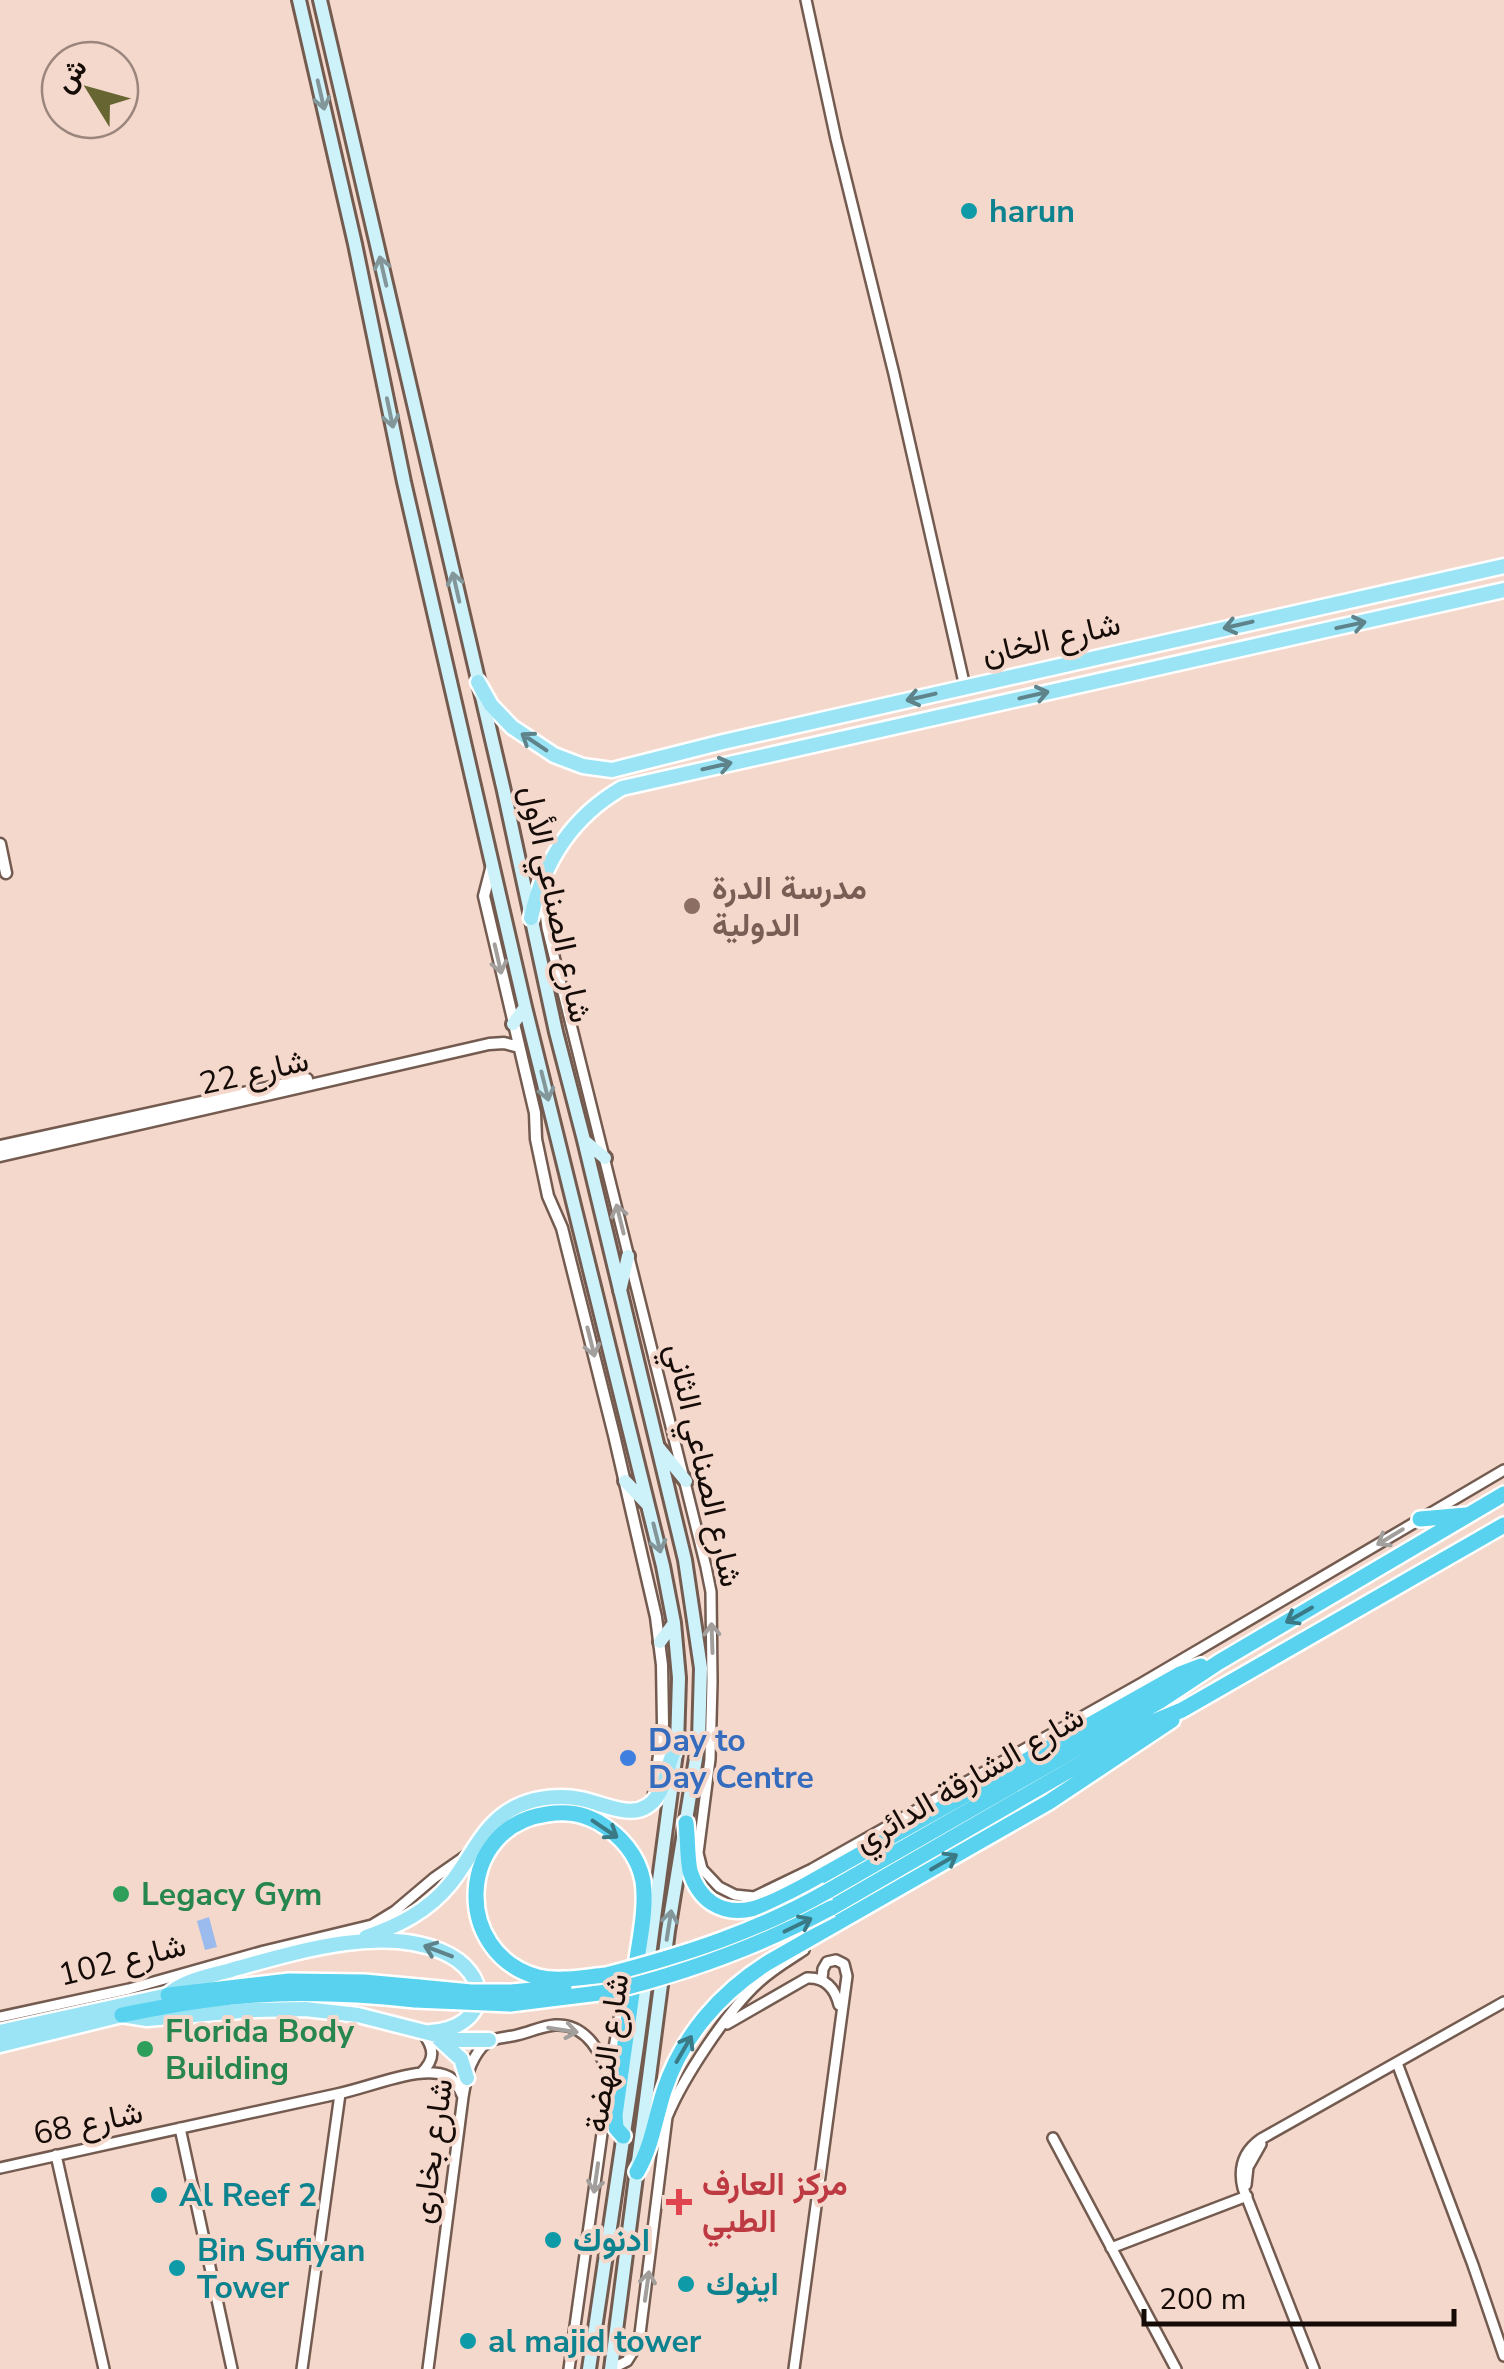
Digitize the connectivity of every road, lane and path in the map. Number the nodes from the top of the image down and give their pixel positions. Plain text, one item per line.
1 (299, 0) edge
2 (320, 0) edge
3 (806, 0) edge
4 (1504, 566) edge
5 (1504, 590) edge
6 (478, 682) junction
7 (965, 686) junction
8 (0, 844) edge
9 (492, 864) junction
10 (6, 873) dead end
11 (542, 878) junction
12 (531, 918) junction
13 (525, 1007) junction
14 (513, 1024) junction
15 (519, 1047) junction
16 (584, 1140) junction
17 (0, 1146) edge
18 (0, 1156) edge
19 (604, 1158) junction
20 (628, 1256) junction
21 (620, 1293) junction
22 (655, 1442) junction
23 (1504, 1470) edge
24 (625, 1481) junction
25 (686, 1481) junction
26 (1504, 1494) edge
27 (649, 1505) junction
28 (1470, 1514) junction
29 (1420, 1518) junction
30 (1504, 1524) edge
31 (674, 1623) junction
32 (660, 1642) junction
33 (1219, 1662) junction
34 (712, 1682) junction
35 (701, 1702) junction
36 (1182, 1710) junction
37 (677, 1745) junction
38 (653, 1801) junction
39 (686, 1823) junction
40 (470, 1854) junction
41 (829, 1899) junction
42 (826, 1930) junction
43 (344, 1944) junction
44 (822, 1979) junction
45 (607, 1984) junction
46 (417, 1994) junction
47 (168, 1995) junction
48 (631, 1998) junction
49 (1504, 2002) edge
50 (841, 2012) junction
51 (122, 2015) junction
52 (723, 2026) junction
53 (1, 2031) edge
54 (425, 2031) junction
55 (489, 2040) junction
56 (1397, 2063) junction
57 (421, 2073) junction
58 (467, 2078) junction
59 (610, 2081) junction
60 (340, 2094) junction
61 (463, 2097) junction
62 (180, 2128) junction
63 (623, 2136) junction
64 (1053, 2138) dead end
65 (56, 2155) junction
66 (0, 2168) edge
67 (638, 2172) junction
68 (1248, 2196) junction
69 (1110, 2248) junction
70 (1504, 2356) edge
71 (104, 2369) edge
72 (232, 2369) edge
73 (302, 2369) edge
74 (428, 2369) edge
75 (568, 2369) edge
76 (589, 2369) edge
77 (611, 2369) edge
78 (794, 2369) edge
79 (1176, 2369) edge
80 (1314, 2369) edge

1 -> 9 main road, شارع الصناعي الأول
6 -> 2 main road, شارع الصناعي الأول
3 - 7 street
4 -> 7 main road, شارع الخان
11 -> 5 main road, شارع الخان
7 -> 6 main road, شارع الخان
6 - 12 main road, شارع الصناعي الأول
8 - 10 street
9 - 13 main road, شارع الصناعي الأول
9 -> 14 street
11 - 12 main road
11 - 19 street, شارع الصناعي الثاني
12 - 16 main road, شارع الصناعي الأول
13 - 14 main road
13 -> 27 main road, شارع الصناعي الأول
14 - 15 street
14 - 17 street, شارع 22
15 - 18 street, شارع 22
15 -> 24 street
16 - 19 main road
16 - 21 main road, شارع الصناعي الأول
20 -> 19 street, شارع الصناعي الثاني
20 - 21 main road
20 - 25 street, شارع الصناعي الثاني
21 - 22 main road, شارع الصناعي الأول
22 - 25 main road
22 - 35 main road, شارع الصناعي الأول
23 - 29 street, شارع الصناعي الثاني
24 - 27 main road
24 - 32 street
34 -> 25 street, شارع الصناعي الثاني
26 - 28 highway, شارع الشارقة الدائري
27 -> 31 main road, شارع الصناعي الأول
28 - 29 highway
28 -> 33 highway, شارع الشارقة الدائري
29 -> 34 street, شارع الصناعي الثاني
30 - 36 highway, شارع الشارقة الدائري
31 - 32 main road
31 - 37 main road, شارع الصناعي الأول
32 - 38 street
33 - 39 highway
33 - 41 highway, شارع الشارقة الدائري
34 - 35 main road
35 - 39 main road, شارع الصناعي الأول
36 - 41 highway, شارع الشارقة الدائري
42 -> 36 highway
37 - 38 main road
37 - 63 main road, شارع النهضة
38 - 40 main road
67 -> 39 main road, شارع النهضة
40 - 43 main road
40 - 53 street, شارع 102
41 - 45 highway, شارع الشارقة الدائري, bridge
42 - 52 street
67 -> 42 highway
43 - 47 main road
54 -> 43 main road
44 - 50 street
44 - 50 street
44 - 52 street
45 - 46 highway, شارع الشارقة الدائري, bridge
45 -> 48 highway
46 - 47 highway, شارع 102
46 - 51 highway, شارع 102
47 - 53 main road, شارع 102
48 - 59 street
48 - 63 highway
49 - 56 street
50 - 78 street
51 - 53 main road, شارع 102
51 - 54 main road
77 -> 52 street
54 - 55 main road
54 - 57 street
54 - 58 main road
55 - 58 street, شارع بخارى
55 -> 59 street
56 - 68 street
56 - 70 street
57 - 60 street, شارع 68
57 - 61 street
58 - 61 street, شارع بخارى
59 -> 75 street
60 - 62 street, شارع 68
60 - 73 street
61 - 74 street, شارع بخارى
62 - 65 street, شارع 68
62 - 72 street
63 - 76 main road, شارع النهضة
64 - 69 street
65 - 66 street, شارع 68
65 - 71 street
67 - 77 main road, شارع النهضة
68 - 69 street
68 - 80 street
69 - 79 street

